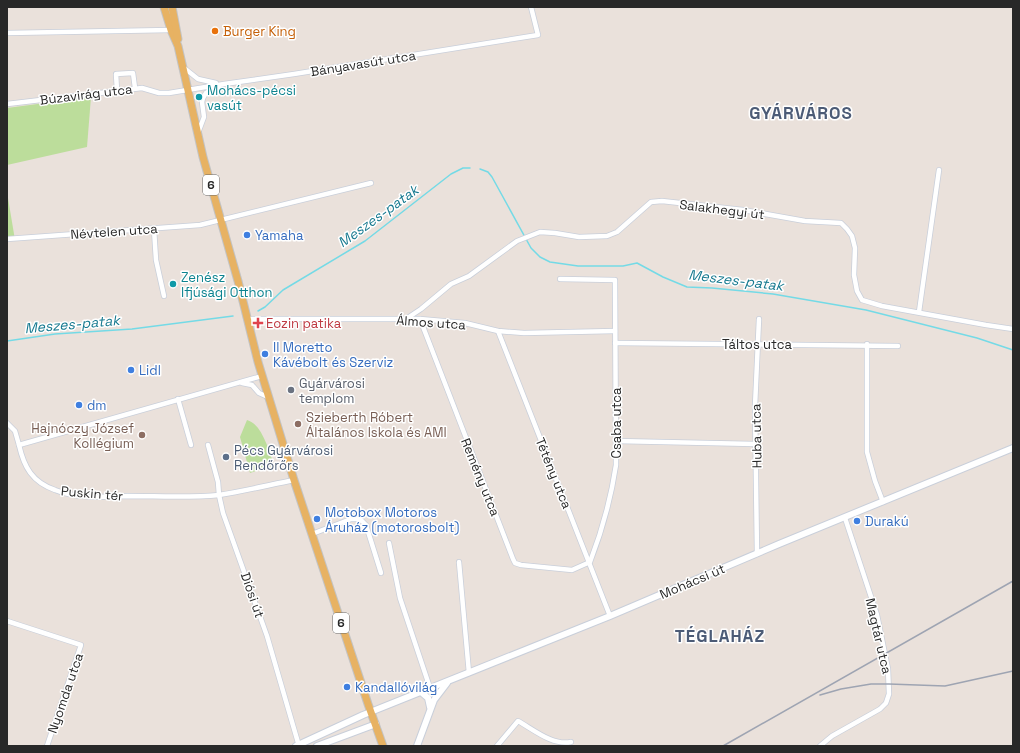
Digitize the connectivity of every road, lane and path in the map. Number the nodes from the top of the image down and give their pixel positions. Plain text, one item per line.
1 (164, 7) edge
2 (172, 7) edge
3 (531, 7) edge
4 (171, 30) junction
5 (7, 32) edge
6 (178, 46) junction
7 (183, 67) junction
8 (224, 84) junction
9 (135, 88) junction
10 (188, 89) junction
11 (117, 90) junction
12 (7, 104) edge
13 (198, 133) junction
14 (939, 170) dead end
15 (371, 183) dead end
16 (220, 219) junction
17 (154, 229) junction
18 (7, 238) edge
19 (560, 279) dead end
20 (164, 296) dead end
21 (919, 312) junction
22 (420, 318) junction
23 (247, 319) junction
24 (406, 319) junction
25 (759, 319) dead end
26 (1013, 329) edge
27 (498, 331) junction
28 (615, 331) junction
29 (615, 343) junction
30 (758, 344) junction
31 (866, 344) junction
32 (898, 346) dead end
33 (262, 376) junction
34 (236, 383) junction
35 (268, 397) junction
36 (178, 399) junction
37 (7, 423) edge
38 (616, 441) junction
39 (755, 444) junction
40 (19, 445) junction
41 (191, 445) dead end
42 (208, 445) dead end
43 (1013, 448) edge
44 (294, 480) junction
45 (219, 495) junction
46 (883, 502) junction
47 (845, 518) junction
48 (312, 534) junction
49 (389, 543) dead end
50 (758, 554) junction
51 (459, 562) dead end
52 (590, 562) junction
53 (381, 573) dead end
54 (610, 616) junction
55 (7, 621) edge
56 (469, 673) junction
57 (448, 682) junction
58 (430, 688) junction
59 (421, 692) junction
60 (430, 709) junction
61 (371, 712) junction
62 (376, 724) junction
63 (571, 742) dead end
64 (47, 746) edge
65 (298, 746) edge
66 (317, 746) edge
67 (383, 746) edge
68 (417, 746) edge
69 (497, 746) edge
70 (820, 746) edge

1 - 4 main road, 6
2 - 6 main road, 6
3 - 8 street, Bányavasút utca
4 - 5 street
4 - 6 main road, 6
6 - 7 main road, 6
7 - 8 street
7 - 10 main road, 6
8 - 10 street, Bányavasút utca
8 - 13 street
9 - 10 street, Búzavirág utca
9 - 11 street, Búzavirág utca
9 - 11 street
10 - 13 main road, 6
11 - 12 street, Búzavirág utca
13 - 16 main road, 6
14 - 21 street
15 - 16 street, Névtelen utca
16 - 17 street, Névtelen utca
16 - 23 main road, 6
17 - 18 street, Névtelen utca
17 - 20 street
19 - 28 street, Csaba utca
21 - 24 street, Salakhegyi út
21 - 26 street, Salakhegyi út
22 - 24 street, Álmos utca
22 - 27 street, Álmos utca
22 - 52 street, Remény utca
23 - 24 street, Álmos utca
23 - 33 main road, 6
25 - 30 street, Huba utca
27 - 28 street, Álmos utca
27 - 52 street, Tétény utca
28 - 29 street, Csaba utca
29 - 30 street, Táltos utca
29 - 38 street, Csaba utca
30 - 31 street, Táltos utca
30 - 39 street, Huba utca
31 - 32 street, Táltos utca
31 - 46 street
33 - 34 street
33 - 35 main road, 6
34 - 35 street
34 - 36 street
35 - 44 main road, 6
36 - 40 street
36 - 41 street
37 - 40 street, Puskin tér
38 - 39 street
38 - 52 street, Csaba utca
39 - 50 street, Huba utca
40 - 45 street, Puskin tér
42 - 45 street, Diósi út
43 - 46 main road, Mohácsi út
44 - 45 street, Puskin tér
44 - 48 main road, 6
45 - 65 street, Diósi út
46 - 47 main road, Mohácsi út
47 - 50 main road, Mohácsi út
47 - 70 street, Magtár utca
48 - 53 street
48 - 61 main road, 6
49 - 58 street
50 - 54 main road, Mohácsi út
51 - 56 street
52 - 54 street, Tétény utca
54 - 56 main road, Mohácsi út
55 - 64 street, Nyomda utca
56 - 57 main road, Mohácsi út
57 - 58 main road, Mohácsi út
57 - 60 main road
58 - 59 main road, Mohácsi út
59 - 60 main road
59 - 61 main road, Mohácsi út
60 - 68 main road
61 - 62 main road, 6
61 - 65 main road, Mohácsi út
62 - 66 main road
62 - 67 main road, 6
63 - 69 street

